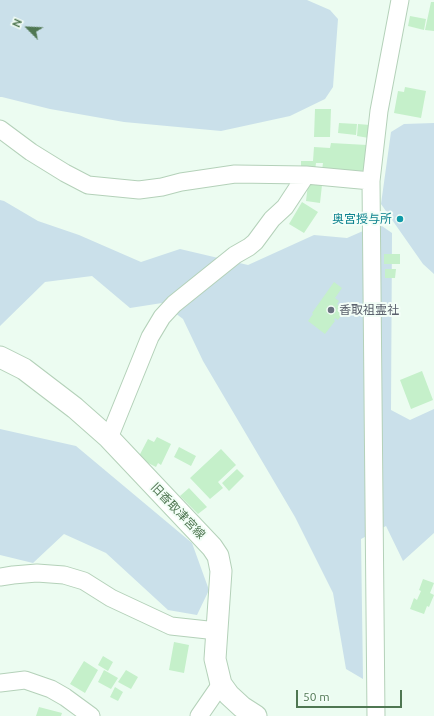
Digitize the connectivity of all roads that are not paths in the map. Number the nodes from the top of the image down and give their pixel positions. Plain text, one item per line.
1 (400, 0) edge
2 (0, 129) edge
3 (306, 175) junction
4 (371, 181) junction
5 (0, 357) edge
6 (109, 438) junction
7 (0, 577) edge
8 (217, 631) junction
9 (0, 683) edge
10 (221, 684) junction
11 (246, 713) edge
12 (91, 716) edge
13 (199, 716) edge
14 (376, 716) edge

1 - 4 street
2 - 3 street
3 - 4 street
3 - 6 street
4 - 14 street
5 - 6 street, 旧香取津宮線
6 - 8 street, 旧香取津宮線
7 - 8 street
8 - 10 street, 旧香取津宮線
9 - 12 street
10 - 11 street, 旧香取津宮線
10 - 13 street

